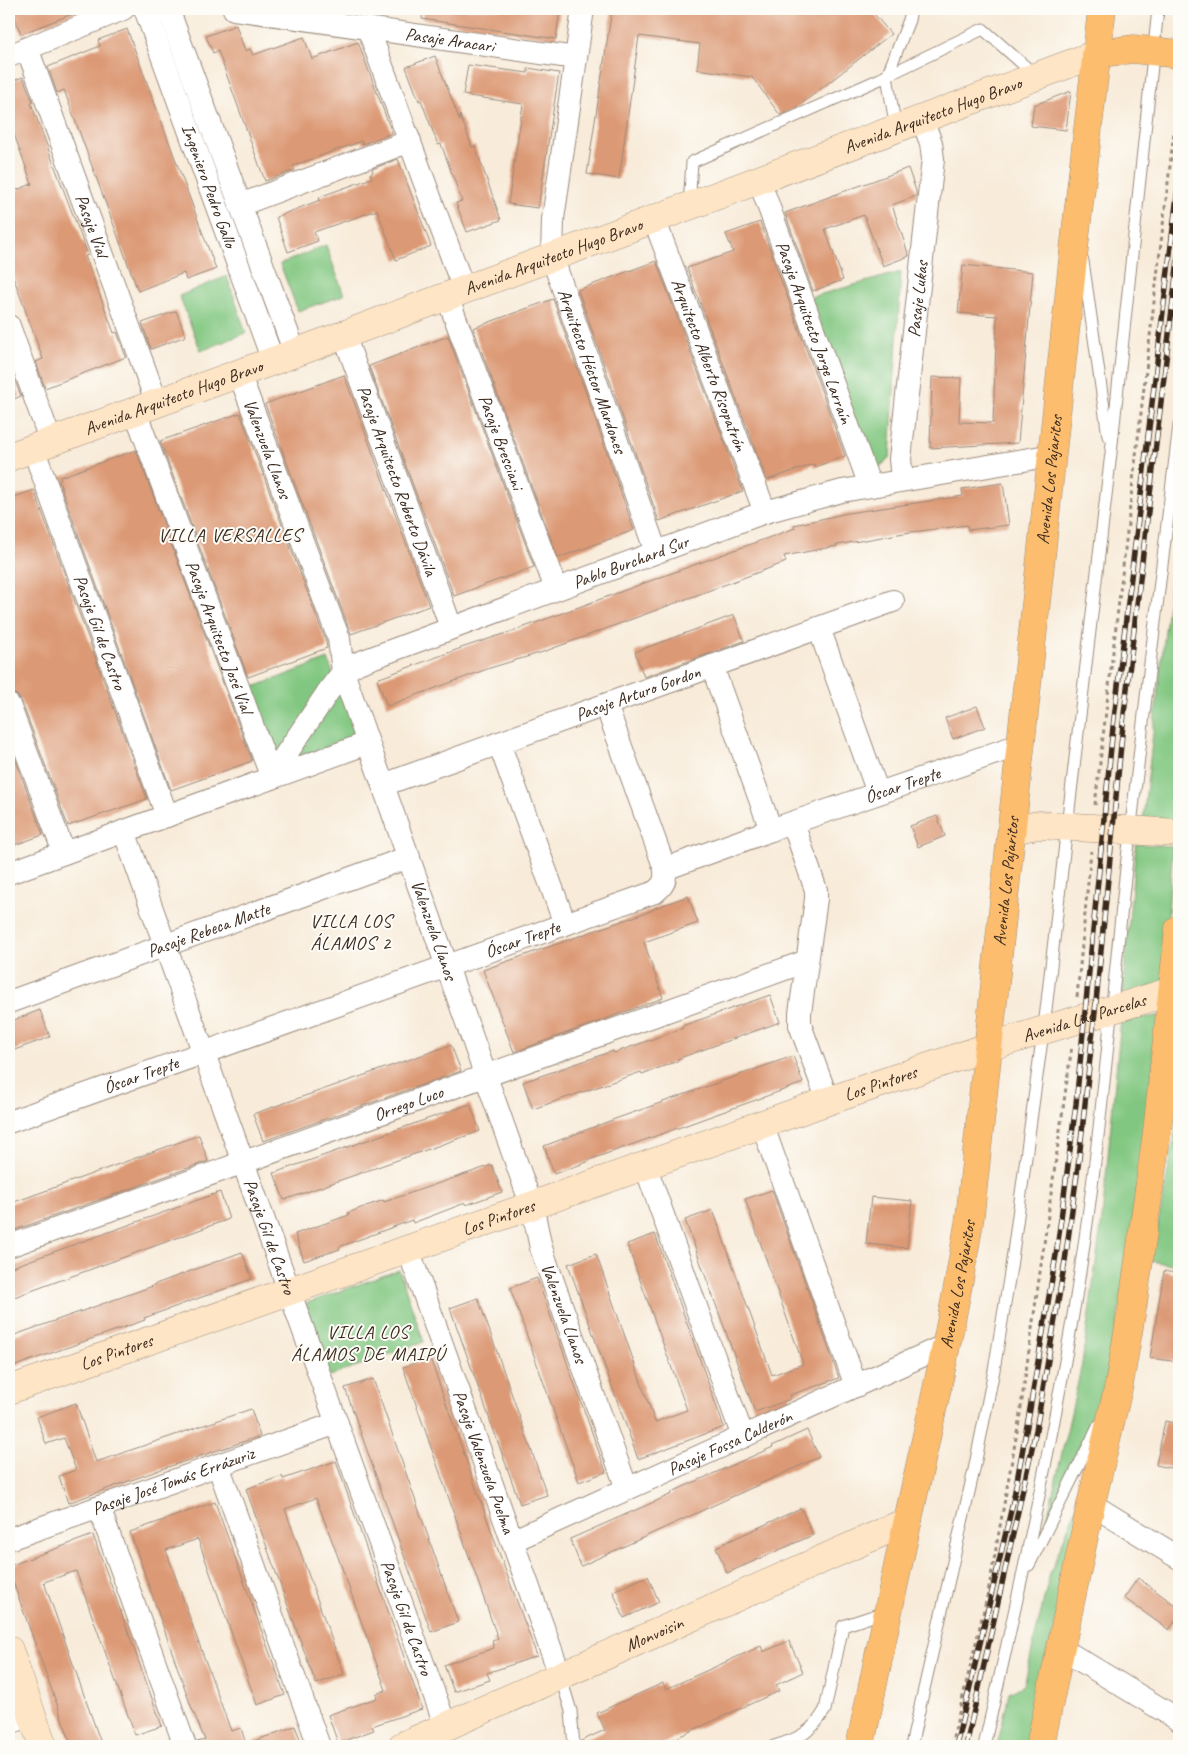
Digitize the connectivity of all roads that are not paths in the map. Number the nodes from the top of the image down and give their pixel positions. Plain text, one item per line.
1 (123, 9) edge
2 (145, 9) edge
3 (168, 9) edge
4 (234, 9) edge
5 (583, 9) edge
6 (911, 9) edge
7 (1102, 9) edge
8 (1158, 9) edge
9 (368, 28) junction
10 (18, 52) edge
11 (1166, 52) edge
12 (1096, 54) junction
13 (576, 58) junction
14 (888, 76) junction
15 (1036, 77) junction
16 (922, 120) junction
17 (896, 129) junction
18 (410, 141) junction
19 (759, 180) junction
20 (240, 205) junction
21 (688, 206) junction
22 (654, 219) junction
23 (1077, 222) junction
24 (552, 257) junction
25 (456, 293) junction
26 (9, 326) edge
27 (344, 335) junction
28 (284, 357) junction
29 (239, 373) junction
30 (146, 407) junction
31 (1179, 425) edge
32 (31, 449) edge
33 (1111, 453) junction
34 (1053, 455) junction
35 (902, 480) junction
36 (870, 486) junction
37 (765, 512) junction
38 (656, 552) junction
39 (556, 589) junction
40 (893, 601) dead end
41 (451, 627) junction
42 (819, 628) junction
43 (712, 666) junction
44 (343, 672) junction
45 (9, 705) edge
46 (606, 705) junction
47 (368, 743) junction
48 (499, 743) junction
49 (1022, 744) junction
50 (272, 778) junction
51 (383, 785) junction
52 (878, 793) junction
53 (167, 816) junction
54 (793, 823) junction
55 (1080, 826) junction
56 (771, 830) junction
57 (1130, 830) junction
58 (124, 831) junction
59 (1012, 832) junction
60 (1179, 833) edge
61 (64, 853) junction
62 (408, 857) junction
63 (665, 869) junction
64 (9, 873) edge
65 (565, 924) junction
66 (1179, 929) edge
67 (166, 945) junction
68 (807, 961) junction
69 (447, 966) junction
70 (1177, 992) edge
71 (9, 1002) edge
72 (1112, 1009) junction
73 (1043, 1030) junction
74 (988, 1047) junction
75 (204, 1053) junction
76 (486, 1077) junction
77 (1179, 1099) edge
78 (828, 1101) junction
79 (9, 1122) edge
80 (762, 1124) junction
81 (1158, 1132) junction
82 (243, 1162) junction
83 (645, 1165) junction
84 (532, 1205) junction
85 (9, 1246) edge
86 (408, 1249) junction
87 (290, 1291) junction
88 (948, 1344) junction
89 (1119, 1385) junction
90 (856, 1386) junction
91 (9, 1390) edge
92 (337, 1422) junction
93 (743, 1437) junction
94 (218, 1464) junction
95 (627, 1489) junction
96 (1090, 1504) junction
97 (99, 1507) junction
98 (908, 1521) junction
99 (9, 1539) edge
100 (512, 1541) junction
101 (1179, 1558) edge
102 (1022, 1580) junction
103 (889, 1610) junction
104 (1060, 1648) junction
105 (9, 1650) edge
106 (560, 1676) junction
107 (20, 1719) edge
108 (1179, 1720) edge
109 (446, 1727) junction
110 (43, 1746) edge
111 (185, 1746) edge
112 (319, 1746) edge
113 (402, 1746) edge
114 (574, 1746) edge
115 (774, 1746) edge
116 (860, 1746) edge
117 (911, 1746) edge
118 (984, 1746) edge
119 (1040, 1746) edge

1 - 10 street
2 - 28 street, Ingeniero Pedro Gallo
3 - 20 street, Ingeniero Pedro Gallo
4 - 9 street, Pasaje Aracari
5 - 13 street, Arquitecto Héctor Mardones
6 - 14 lane
7 - 12 main road, Avenida Los Pajaritos
8 - 11 lane
9 - 13 street, Pasaje Aracari
9 - 18 street, Pasaje Bresciani
10 - 30 street, Pasaje Vial
11 - 12 main road
11 - 33 lane
12 - 15 street, Avenida Arquitecto Hugo Bravo
12 - 23 main road, Avenida Los Pajaritos
13 - 24 street, Arquitecto Héctor Mardones
14 - 15 lane
14 - 17 lane
14 - 21 lane
15 - 16 street, Avenida Arquitecto Hugo Bravo
16 - 17 street, Avenida Arquitecto Hugo Bravo
16 - 35 street, Pasaje Lukas
17 - 19 street, Avenida Arquitecto Hugo Bravo
18 - 20 street
18 - 25 street, Pasaje Bresciani
19 - 21 street, Avenida Arquitecto Hugo Bravo
19 - 36 street, Pasaje Arquitecto Jorge Larraín
20 - 28 street, Ingeniero Pedro Gallo
21 - 22 street, Avenida Arquitecto Hugo Bravo
22 - 24 street, Avenida Arquitecto Hugo Bravo
22 - 37 street, Arquitecto Alberto Risopatrón
23 - 33 lane
23 - 34 main road, Avenida Los Pajaritos
24 - 25 street, Avenida Arquitecto Hugo Bravo
24 - 38 street, Arquitecto Héctor Mardones
25 - 27 street, Avenida Arquitecto Hugo Bravo
25 - 39 street, Pasaje Bresciani
26 - 32 street, Pasaje Gil de Castro
27 - 28 street, Avenida Arquitecto Hugo Bravo
27 - 41 street, Pasaje Arquitecto Roberto Dávila
28 - 29 street, Avenida Arquitecto Hugo Bravo
29 - 30 street, Avenida Arquitecto Hugo Bravo
29 - 44 street, Valenzuela Llanos
30 - 32 street, Avenida Arquitecto Hugo Bravo
30 - 50 street, Pasaje Arquitecto José Vial
31 - 57 lane
32 - 53 street, Pasaje Gil de Castro
33 - 55 lane
34 - 35 street, Pablo Burchard Sur
34 - 49 main road, Avenida Los Pajaritos
35 - 36 street, Pablo Burchard Sur
36 - 37 street, Pablo Burchard Sur
37 - 38 street, Pablo Burchard Sur
38 - 39 street, Pablo Burchard Sur
39 - 41 street, Pablo Burchard Sur
40 - 42 street, Pasaje Arturo Gordon
41 - 44 street, Pablo Burchard Sur
42 - 43 street, Pasaje Arturo Gordon
42 - 52 street
43 - 46 street, Pasaje Arturo Gordon
43 - 56 street
44 - 47 street, Valenzuela Llanos
44 - 50 street, Pablo Burchard Sur
45 - 61 street
46 - 48 street, Pasaje Arturo Gordon
46 - 63 street
47 - 50 street
47 - 51 street, Valenzuela Llanos
48 - 51 street, Pasaje Arturo Gordon
48 - 65 street
49 - 52 street, Óscar Trepte
49 - 59 main road, Avenida Los Pajaritos
50 - 53 street
51 - 62 street, Valenzuela Llanos
52 - 54 street, Óscar Trepte
53 - 58 street
54 - 56 street, Óscar Trepte
54 - 68 street
55 - 57 street
55 - 59 street
55 - 73 lane
56 - 63 street, Óscar Trepte
57 - 60 street
57 - 72 lane
58 - 61 street
58 - 67 street, Pasaje Gil de Castro
59 - 74 main road, Avenida Los Pajaritos
61 - 64 street
62 - 67 street, Pasaje Rebeca Matte
62 - 69 street, Valenzuela Llanos
63 - 65 street, Óscar Trepte
65 - 69 street, Óscar Trepte
66 - 70 main road
67 - 71 street, Pasaje Rebeca Matte
67 - 75 street, Pasaje Gil de Castro
68 - 76 street, Orrego Luco
68 - 78 street
69 - 75 street, Óscar Trepte
69 - 76 street, Valenzuela Llanos
70 - 72 street, Avenida Las Parcelas
70 - 81 main road
72 - 73 street, Avenida Las Parcelas
72 - 102 lane
73 - 74 street, Avenida Las Parcelas
73 - 117 lane
74 - 78 street, Los Pintores
74 - 88 main road, Avenida Los Pajaritos
75 - 79 street, Óscar Trepte
75 - 82 street, Pasaje Gil de Castro
76 - 82 street, Orrego Luco
76 - 84 street, Valenzuela Llanos
77 - 81 main road
78 - 80 street, Los Pintores
80 - 83 street, Los Pintores
80 - 90 street
81 - 89 main road
82 - 85 street, Orrego Luco
82 - 87 street, Pasaje Gil de Castro
83 - 84 street, Los Pintores
83 - 93 street
84 - 86 street, Los Pintores
84 - 95 street, Valenzuela Llanos
86 - 87 street, Los Pintores
86 - 100 street, Pasaje Valenzuela Puelma
87 - 91 street, Los Pintores
87 - 92 street, Pasaje Gil de Castro
88 - 90 street, Pasaje Fossa Calderón
88 - 98 main road, Avenida Los Pajaritos
89 - 96 main road
89 - 102 lane
90 - 93 street, Pasaje Fossa Calderón
92 - 94 street, Pasaje José Tomás Errázuriz
92 - 109 street, Pasaje Gil de Castro
93 - 95 street, Pasaje Fossa Calderón
94 - 97 street, Pasaje José Tomás Errázuriz
94 - 112 street
95 - 100 street, Pasaje Fossa Calderón
96 - 101 street
96 - 104 main road
97 - 99 street, Pasaje José Tomás Errázuriz
97 - 111 street
98 - 103 main road, Avenida Los Pajaritos
98 - 106 street, Monvoisin
100 - 106 street, Pasaje Valenzuela Puelma
102 - 118 lane
103 - 115 lane
103 - 116 main road, Avenida Los Pajaritos
104 - 108 street
104 - 119 main road
105 - 107 street
106 - 109 street, Monvoisin
106 - 114 lane
107 - 110 street
109 - 113 street, Monvoisin

